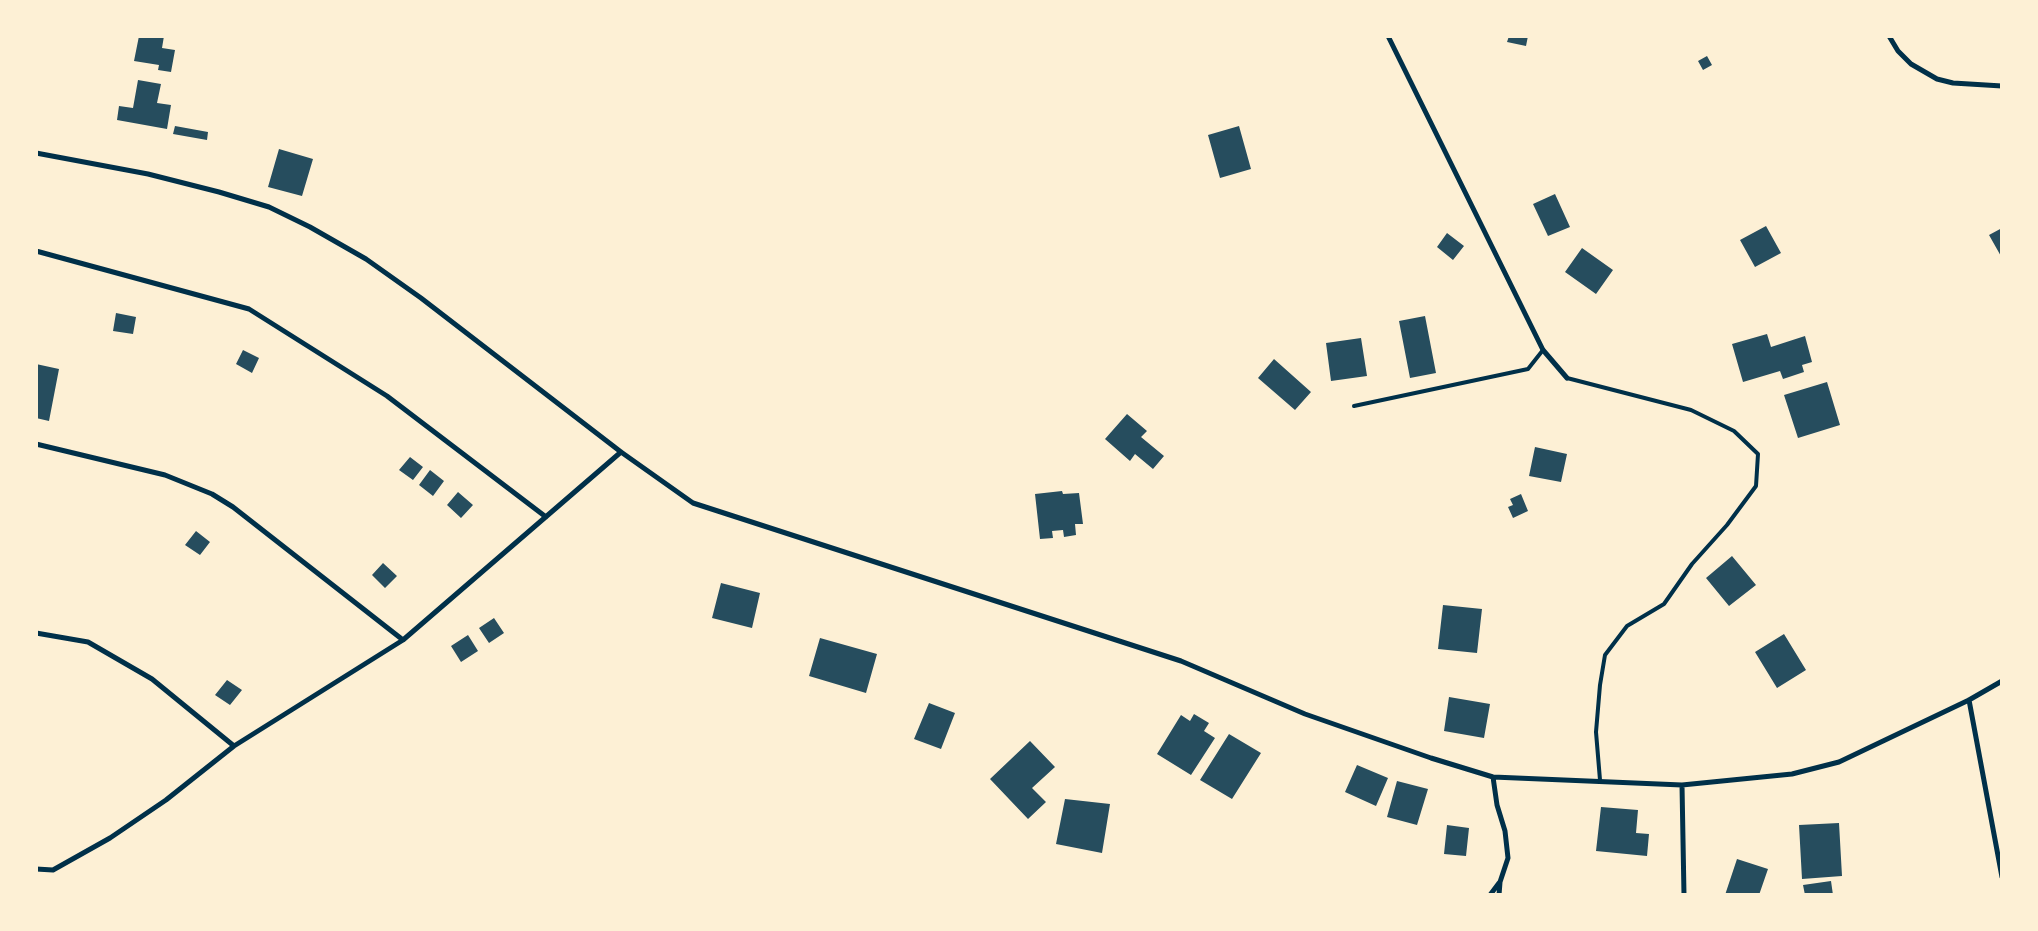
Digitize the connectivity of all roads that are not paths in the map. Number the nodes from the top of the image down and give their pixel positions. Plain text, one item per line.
1 (1388, 36) edge
2 (1889, 36) edge
3 (2002, 86) edge
4 (36, 153) edge
5 (36, 251) edge
6 (1544, 350) junction
7 (1566, 378) joint
8 (1354, 406) dead end
9 (36, 444) edge
10 (622, 452) junction
11 (546, 517) junction
12 (36, 633) edge
13 (403, 640) junction
14 (2002, 681) edge
15 (1969, 700) junction
16 (234, 746) junction
17 (1493, 777) junction
18 (1600, 780) junction
19 (1682, 785) junction
20 (36, 869) edge
21 (2002, 877) edge
22 (1500, 882) junction
23 (1490, 895) edge
24 (1499, 895) edge
25 (1684, 895) edge

1 - 6 street
2 - 3 street
4 - 10 street
5 - 11 street
6 - 7 street
6 - 8 lane
7 - 18 lane
9 - 13 street
10 - 11 street
10 - 17 street
11 - 13 street
12 - 16 street
13 - 16 street
14 - 15 street
15 - 19 street
15 - 21 street
16 - 20 street
17 - 18 street
17 - 22 street
18 - 19 street
19 - 25 street
22 - 23 street
22 - 24 street

